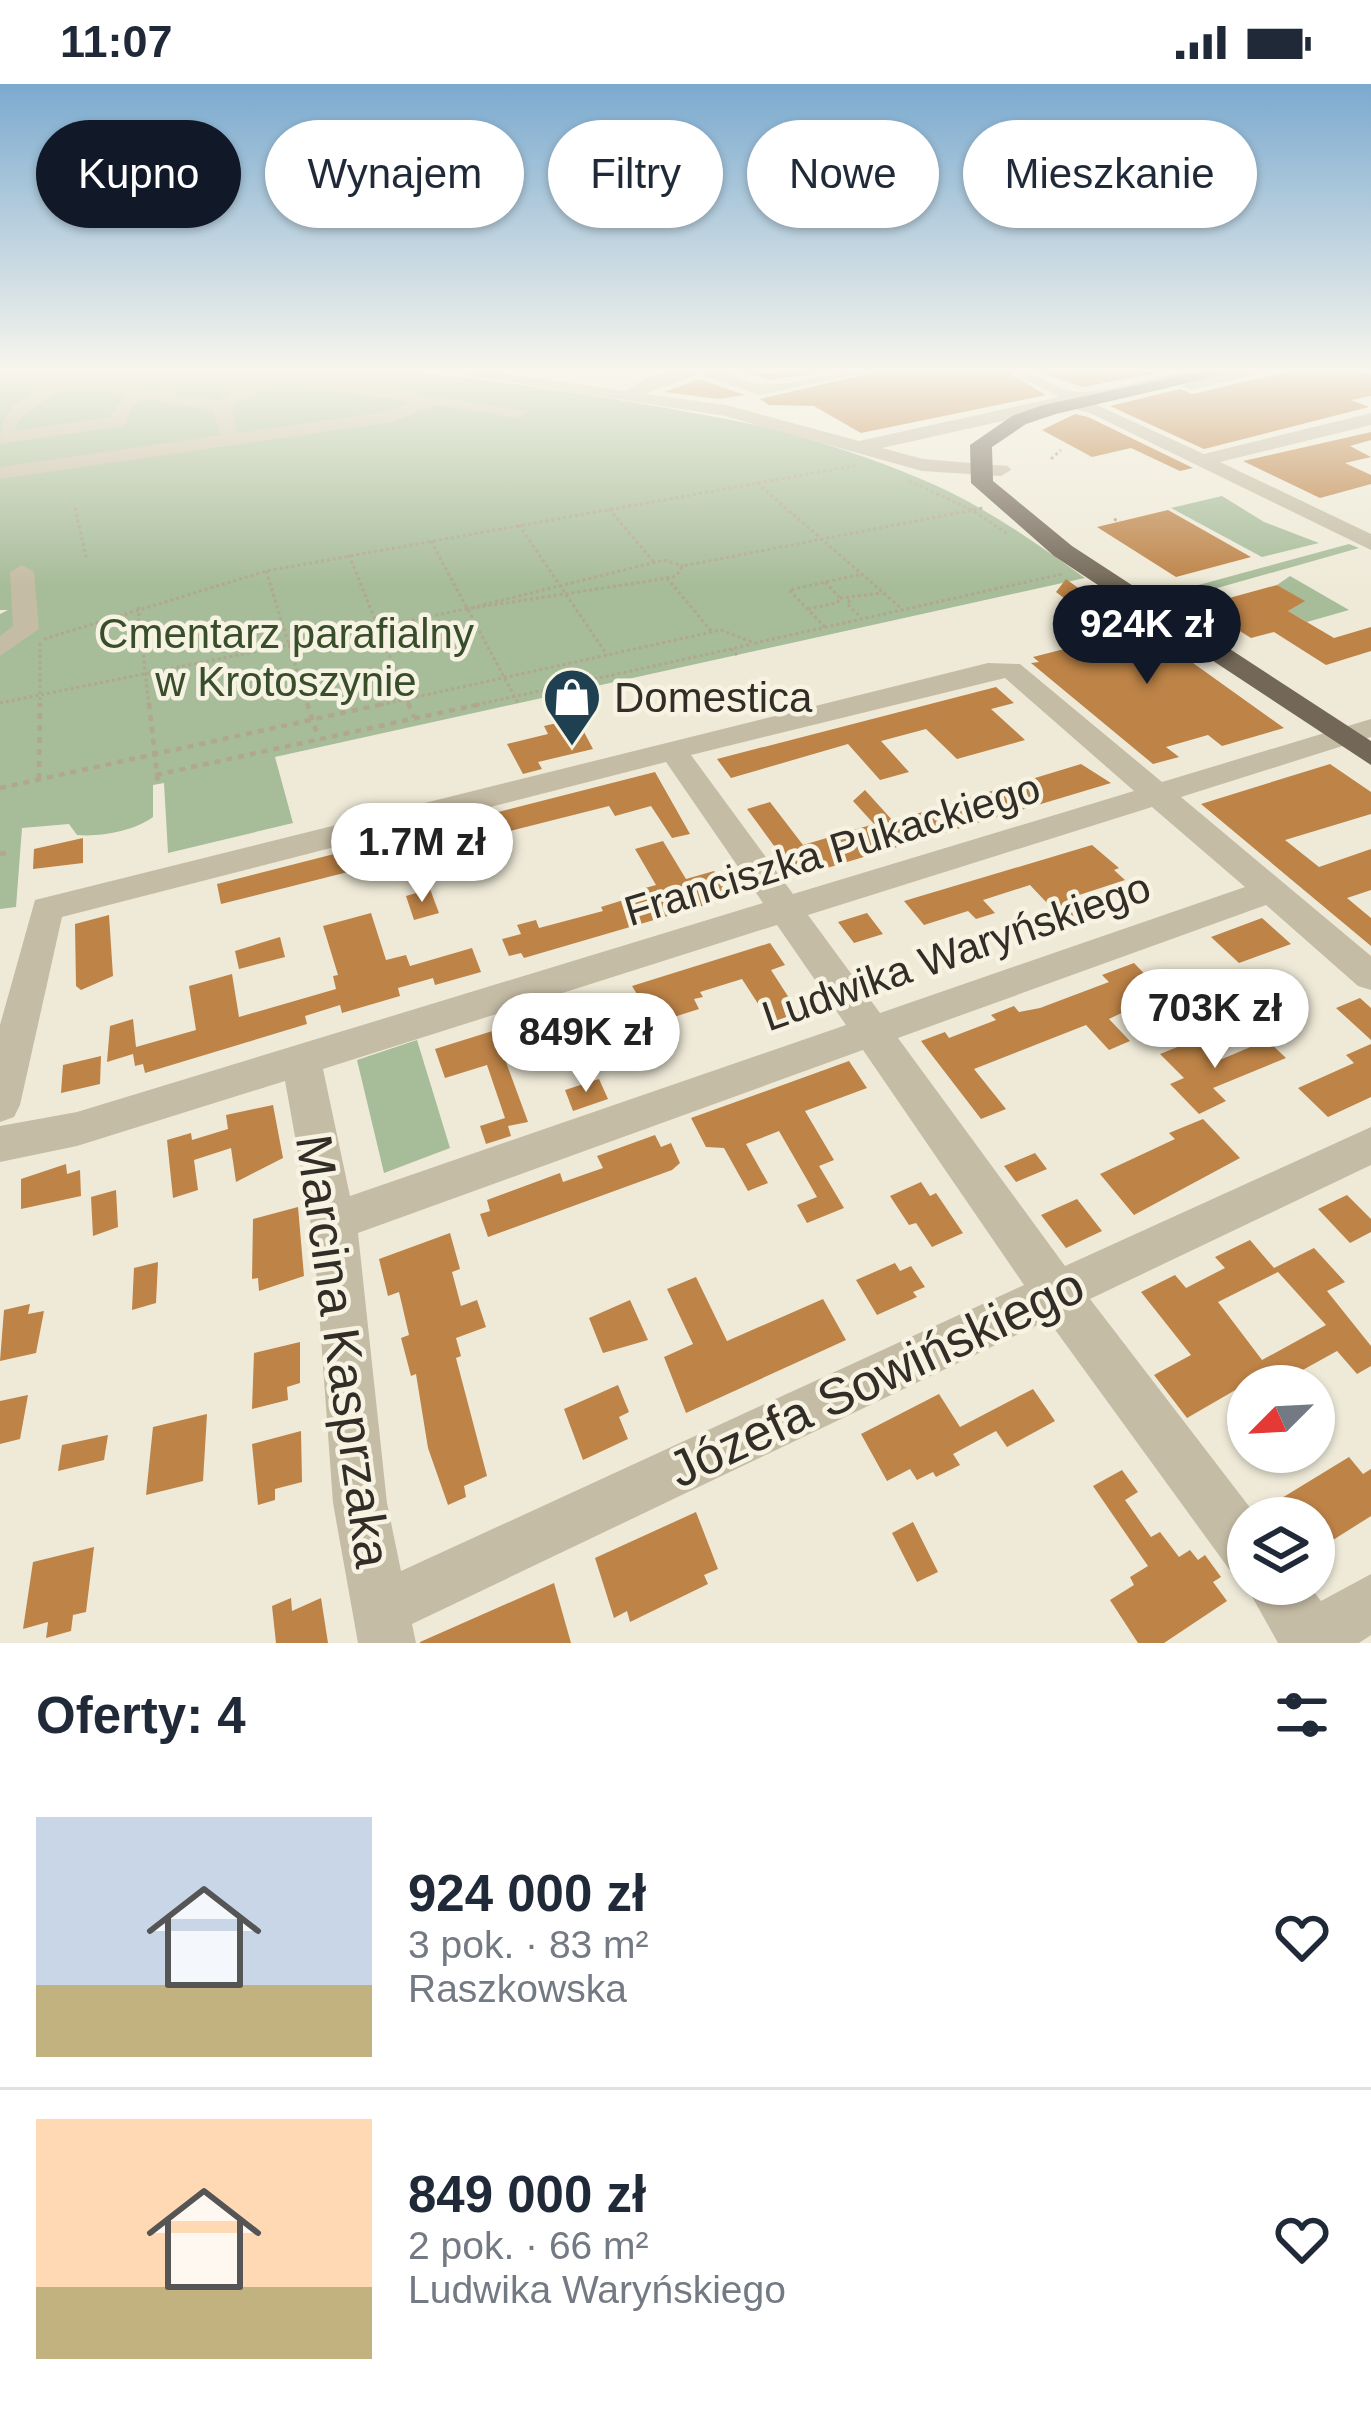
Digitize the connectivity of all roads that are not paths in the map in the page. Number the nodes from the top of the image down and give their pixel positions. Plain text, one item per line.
1 (117, 441) edge
2 (226, 441) edge
3 (823, 441) edge
4 (921, 441) edge
5 (993, 441) edge
6 (1167, 441) edge
7 (1281, 441) edge
8 (863, 455) junction
9 (117, 456) junction
10 (1202, 460) junction
11 (944, 465) junction
12 (0, 473) edge
13 (985, 476) junction
14 (1365, 535) edge
15 (22, 572) dead end
16 (11, 648) edge
17 (1362, 740) edge
18 (673, 751) junction
19 (1156, 795) junction
20 (1270, 891) junction
21 (789, 910) junction
22 (1371, 976) edge
23 (873, 1030) junction
24 (301, 1060) junction
25 (0, 1105) edge
26 (0, 1144) edge
27 (1371, 1145) edge
28 (334, 1221) junction
29 (1056, 1292) junction
30 (1227, 1522) edge
31 (1371, 1602) edge
32 (1287, 1605) edge
33 (384, 1627) edge
34 (1312, 1642) edge

1 - 9 street
2 - 9 street
3 - 8 street
4 - 8 street
5 - 13 main road
6 - 10 street
7 - 10 street
8 - 11 street
9 - 12 street
10 - 14 street
11 - 13 street
11 - 13 street
13 - 17 main road
15 - 16 street
17 - 19 street, Franciszka Pukackiego
18 - 19 street
18 - 21 street
18 - 25 street
19 - 20 street
19 - 21 street, Franciszka Pukackiego
20 - 22 street
20 - 23 street, Ludwika Waryńskiego
21 - 23 street
21 - 24 street, Franciszka Pukackiego
23 - 28 street, Ludwika Waryńskiego
23 - 29 street
24 - 26 street, Franciszka Pukackiego
24 - 28 street, Marcina Kasprzaka
27 - 29 street, Józefa Sowińskiego
28 - 33 street, Marcina Kasprzaka
29 - 30 street
29 - 33 street, Józefa Sowińskiego
31 - 34 street
32 - 34 street

